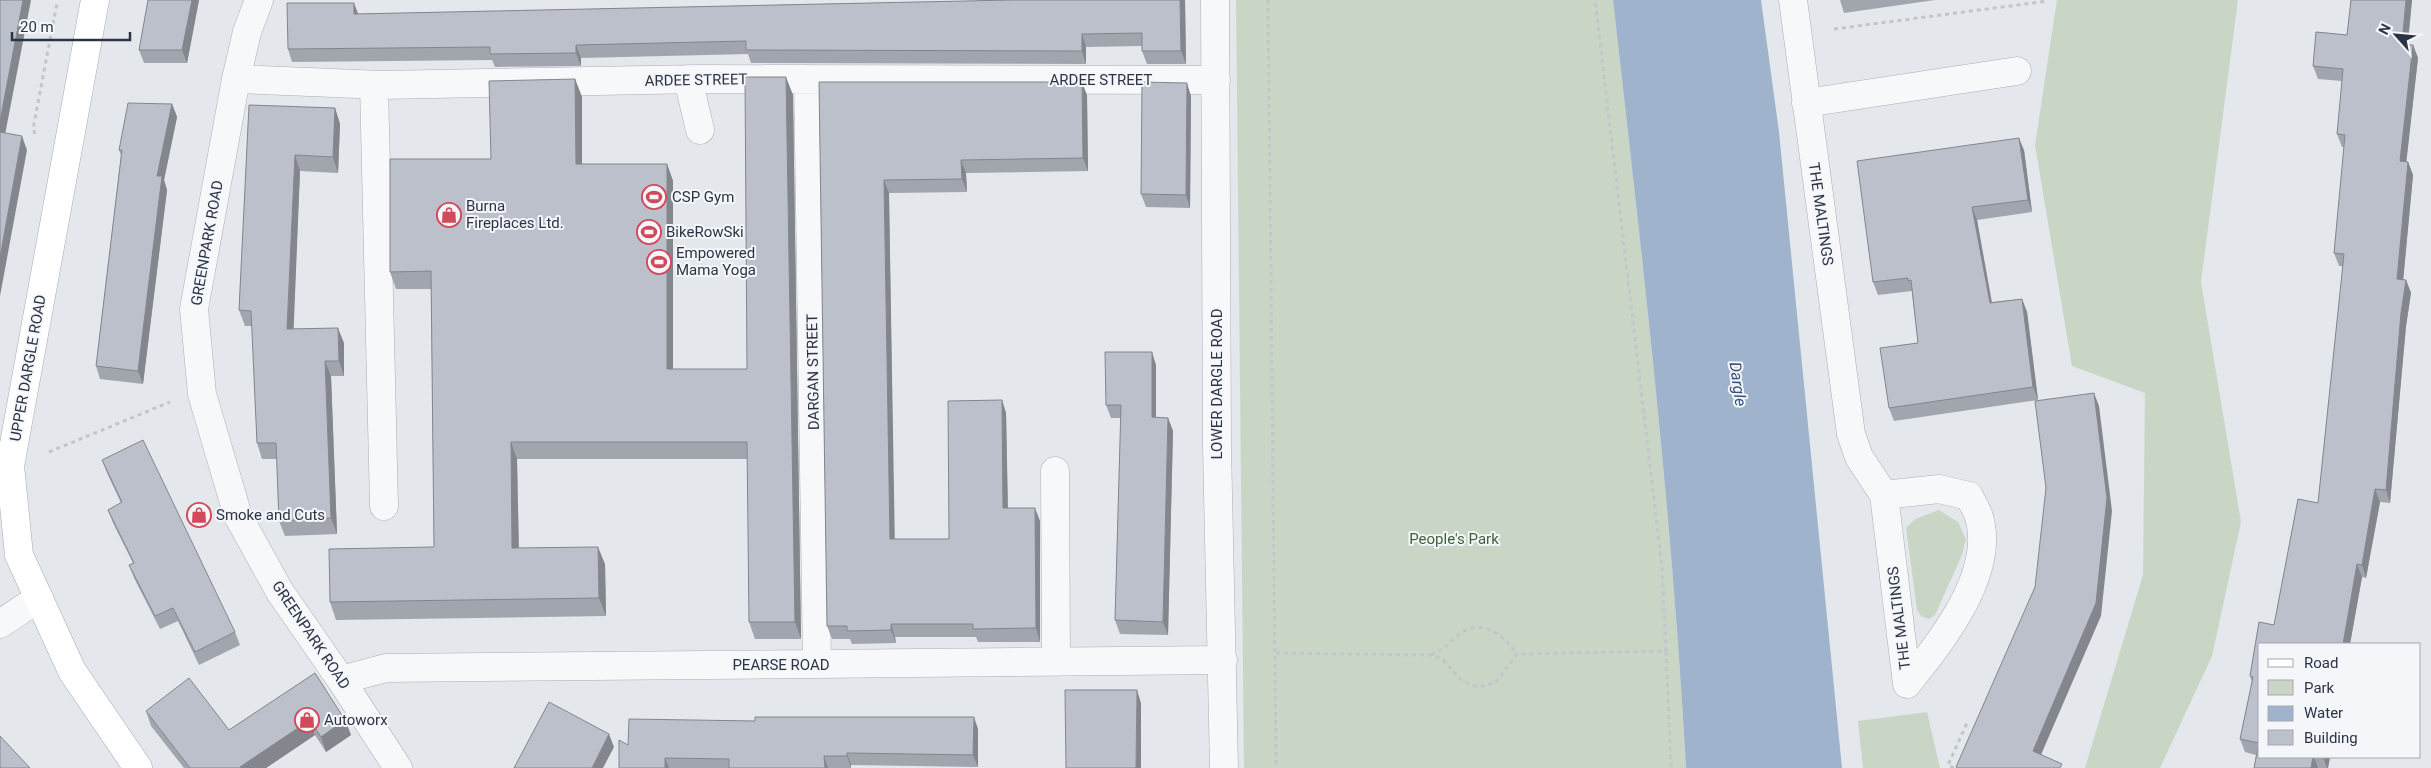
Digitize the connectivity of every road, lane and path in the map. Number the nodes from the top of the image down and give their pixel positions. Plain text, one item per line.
1 (57, 0) edge
2 (95, 0) edge
3 (259, 0) edge
4 (1215, 0) edge
5 (1268, 0) edge
6 (1595, 0) edge
7 (1794, 0) edge
8 (2048, 2) dead end
9 (1834, 29) dead end
10 (2017, 71) dead end
11 (236, 78) junction
12 (688, 79) junction
13 (808, 79) junction
14 (1216, 80) junction
15 (374, 85) junction
16 (1806, 103) junction
17 (33, 129) dead end
18 (700, 130) dead end
19 (202, 394) junction
20 (10, 466) junction
21 (1055, 471) dead end
22 (1884, 495) junction
23 (384, 506) dead end
24 (7, 521) edge
25 (39, 598) junction
26 (0, 624) edge
27 (1666, 651) junction
28 (1276, 653) junction
29 (1517, 654) junction
30 (1431, 655) junction
31 (1223, 660) junction
32 (1056, 662) junction
33 (817, 664) junction
34 (341, 680) junction
35 (1967, 724) dead end
36 (138, 768) edge
37 (398, 768) edge
38 (1224, 768) edge
39 (1276, 768) edge
40 (1671, 768) edge
41 (1954, 768) edge

1 - 17 path
2 - 20 main road, UPPER DARGLE ROAD
3 - 11 street, GREENPARK ROAD
4 - 14 street, LOWER DARGLE ROAD
5 - 28 path
6 - 27 path
7 - 16 street, THE MALTINGS
8 - 9 path
10 - 16 street
11 - 15 street, ARDEE STREET
11 - 19 street, GREENPARK ROAD
12 - 13 street, ARDEE STREET
12 - 15 street, ARDEE STREET
12 - 18 street
13 - 14 street, ARDEE STREET
13 - 33 street, DARGAN STREET
14 - 31 street, LOWER DARGLE ROAD
15 - 23 street
16 - 22 street, THE MALTINGS
19 - 20 path
19 - 34 street, GREENPARK ROAD
20 - 24 main road, UPPER DARGLE ROAD
21 - 32 street
22 - 22 street, THE MALTINGS
24 - 25 main road, UPPER DARGLE ROAD
25 - 26 street
25 - 36 main road, UPPER DARGLE ROAD
27 - 29 path
27 - 40 path
28 - 30 path
28 - 39 path
29 - 30 path
29 - 30 path
31 - 32 street, PEARSE ROAD
31 - 38 street, LOWER DARGLE ROAD
32 - 33 street, PEARSE ROAD
33 - 34 street, PEARSE ROAD
34 - 37 street, GREENPARK ROAD
35 - 41 path

